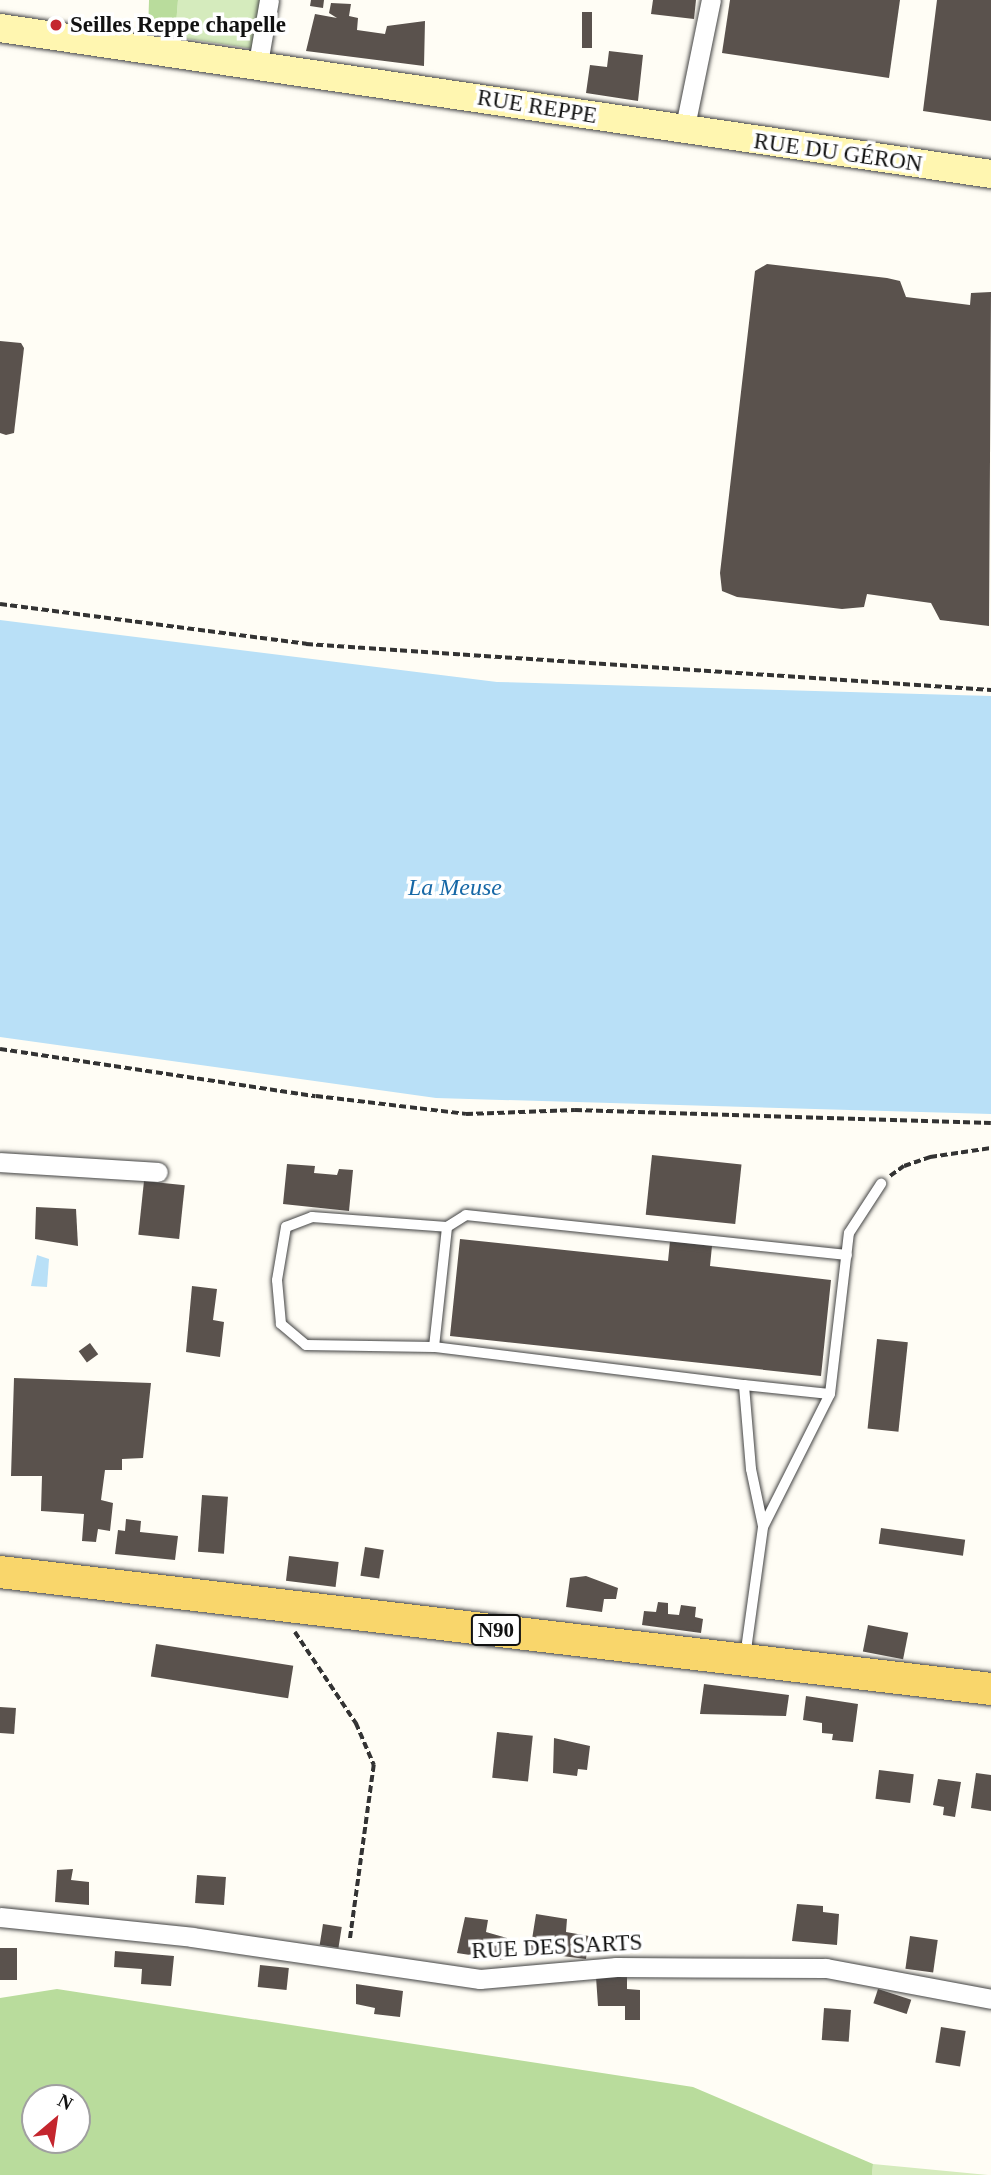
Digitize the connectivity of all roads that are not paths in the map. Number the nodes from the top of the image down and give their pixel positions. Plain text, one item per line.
1 (269, 0) edge
2 (711, 0) edge
3 (0, 28) edge
4 (258, 63) junction
5 (684, 131) junction
6 (991, 174) edge
7 (0, 1162) edge
8 (158, 1172) dead end
9 (881, 1184) road end
10 (447, 1227) junction
11 (847, 1255) junction
12 (434, 1347) junction
13 (744, 1385) junction
14 (830, 1394) junction
15 (763, 1527) junction
16 (0, 1572) edge
17 (745, 1659) junction
18 (991, 1689) edge
19 (0, 1917) edge
20 (991, 1999) edge

1 - 4 street
2 - 5 street
3 - 4 main road, RUE REPPE
4 - 5 main road, RUE REPPE
5 - 6 main road, RUE DU GÉRON
7 - 8 street
9 - 11 lane
10 - 11 lane
10 - 12 lane
10 - 12 lane
11 - 14 lane
12 - 13 lane
13 - 14 lane
13 - 15 lane
14 - 15 lane
15 - 17 lane
16 - 17 main road, N90
17 - 18 main road, N90
19 - 20 street, RUE DES SARTS

